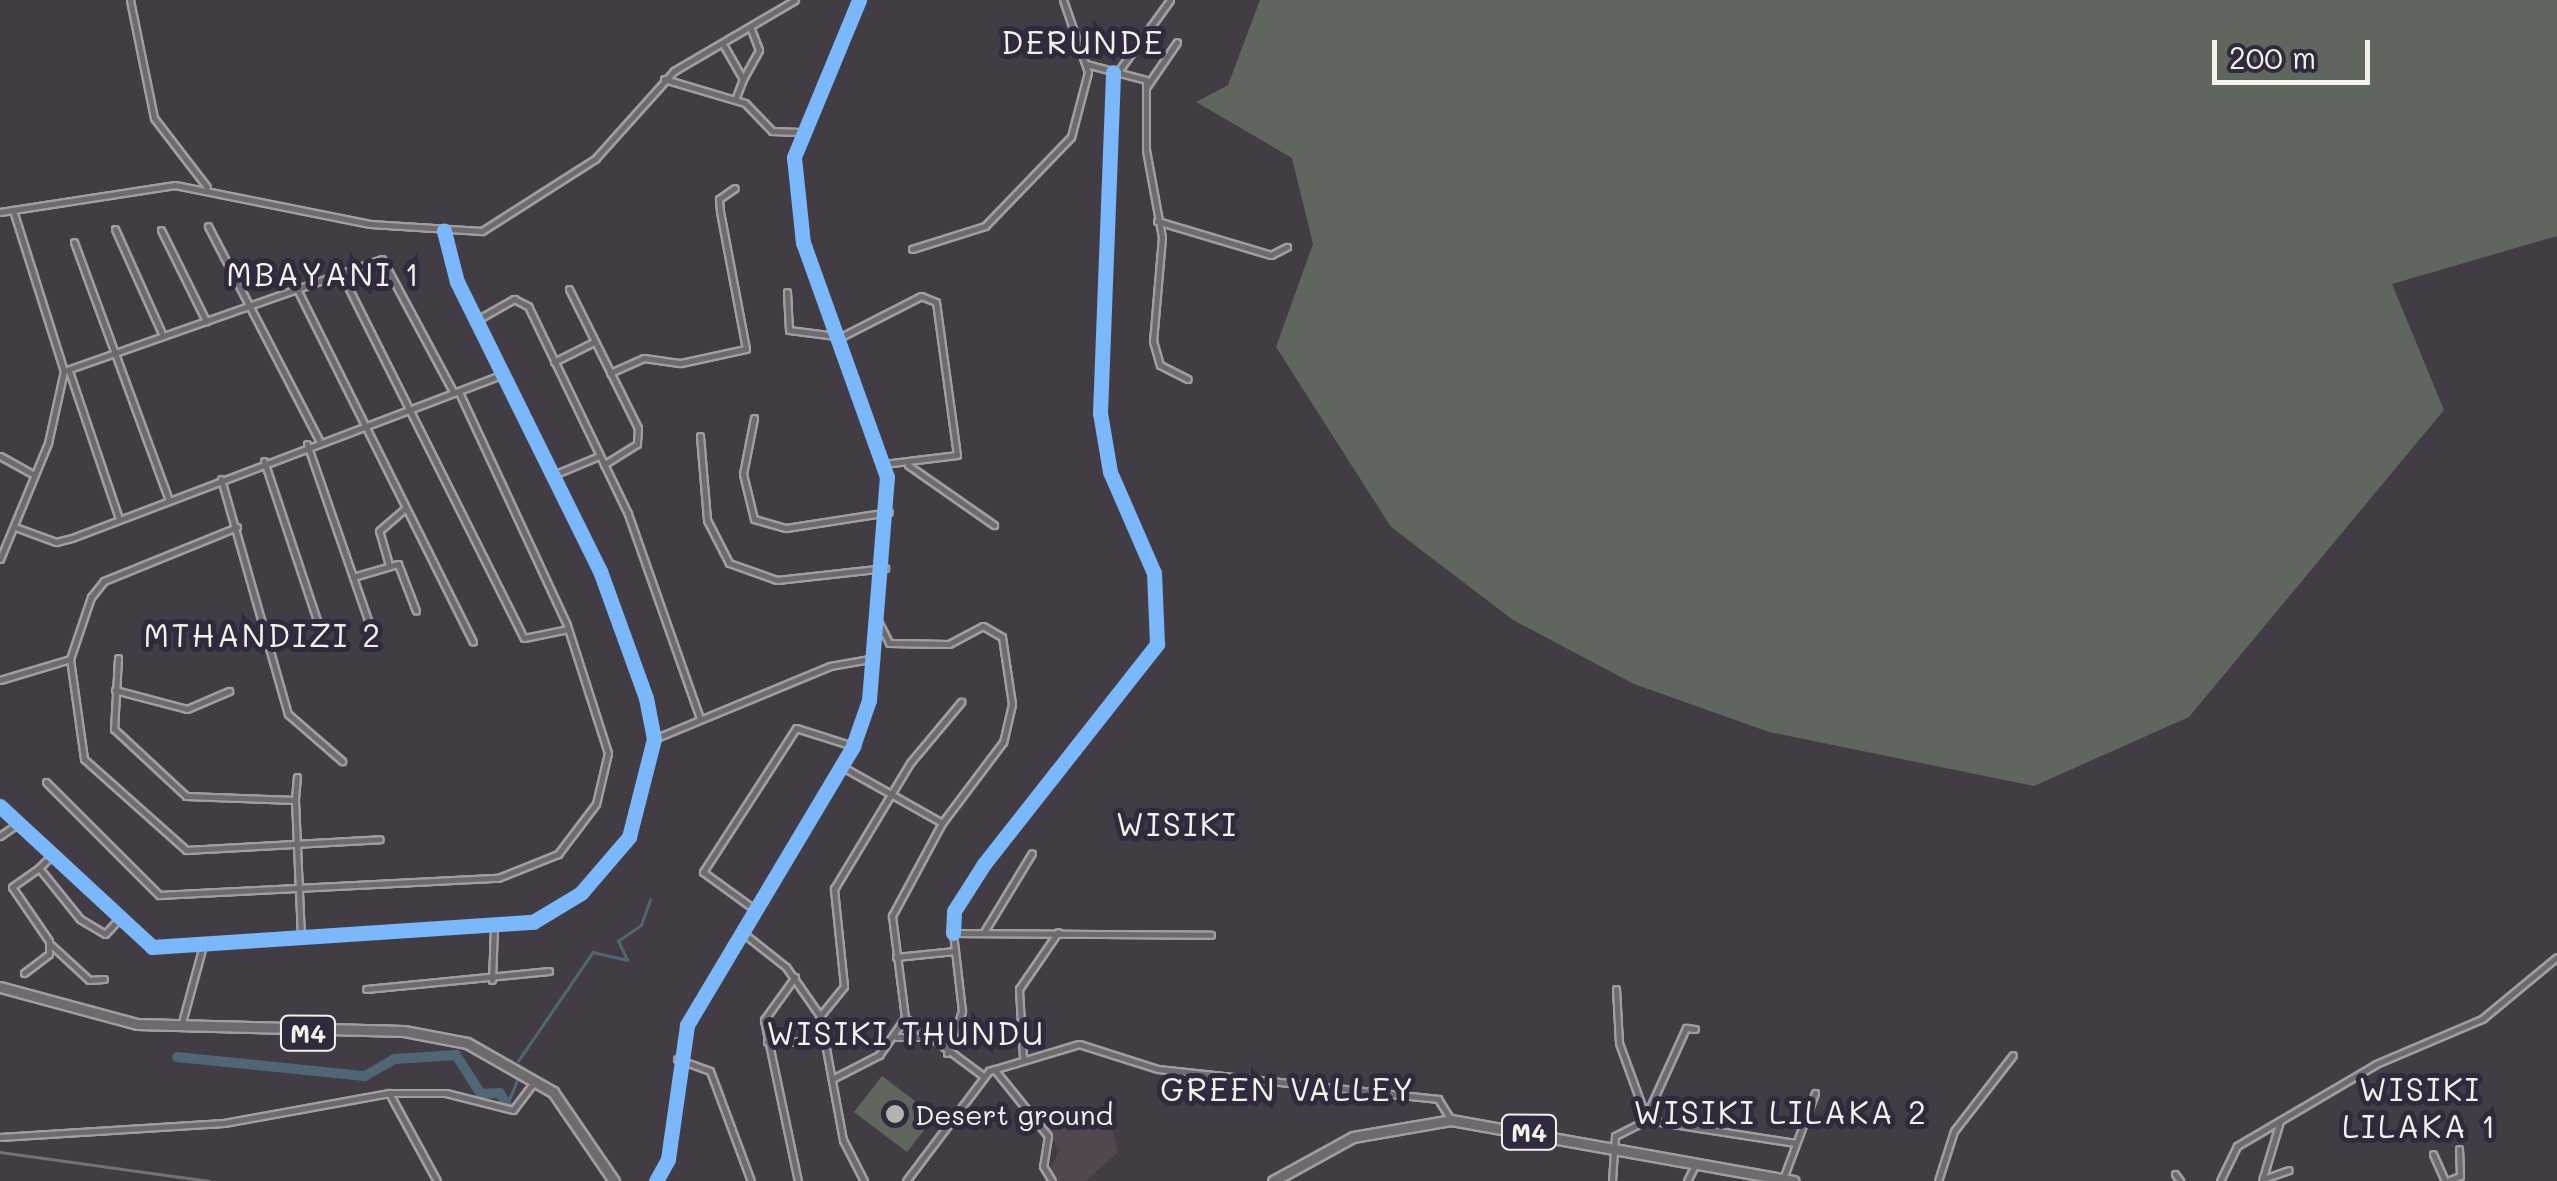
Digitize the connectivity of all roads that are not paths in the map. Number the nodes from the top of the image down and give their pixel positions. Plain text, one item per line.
1 (130, 0) edge
2 (795, 0) edge
3 (859, 0) edge
4 (1063, 0) edge
5 (1170, 0) edge
6 (752, 28) junction
7 (1177, 42) dead end
8 (724, 45) junction
9 (1086, 64) junction
10 (1115, 72) junction
11 (664, 79) junction
12 (743, 80) junction
13 (1147, 86) junction
14 (735, 100) junction
15 (800, 132) junction
16 (207, 186) junction
17 (736, 188) dead end
18 (13, 210) junction
19 (0, 212) edge
20 (1157, 221) junction
21 (208, 226) dead end
22 (114, 229) dead end
23 (162, 230) dead end
24 (444, 231) junction
25 (74, 242) dead end
26 (1287, 247) dead end
27 (912, 250) dead end
28 (342, 273) junction
29 (569, 288) dead end
30 (297, 289) junction
31 (787, 292) dead end
32 (250, 305) junction
33 (476, 320) junction
34 (206, 321) junction
35 (163, 336) junction
36 (836, 338) junction
37 (594, 342) junction
38 (117, 354) junction
39 (554, 362) junction
40 (66, 370) junction
41 (610, 372) junction
42 (504, 374) junction
43 (1188, 379) dead end
44 (456, 393) junction
45 (411, 408) junction
46 (754, 418) dead end
47 (365, 424) junction
48 (700, 436) dead end
49 (318, 440) junction
50 (307, 444) junction
51 (0, 456) edge
52 (599, 456) junction
53 (264, 462) junction
54 (906, 463) junction
55 (884, 464) junction
56 (604, 465) junction
57 (34, 475) junction
58 (551, 476) junction
59 (221, 479) junction
60 (169, 500) junction
61 (405, 508) junction
62 (889, 512) junction
63 (120, 520) junction
64 (994, 525) dead end
65 (237, 526) junction
66 (15, 528) junction
67 (0, 559) edge
68 (389, 564) junction
69 (885, 568) junction
70 (353, 577) junction
71 (416, 610) dead end
72 (879, 623) junction
73 (568, 629) junction
74 (321, 632) dead end
75 (374, 638) dead end
76 (474, 642) dead end
77 (118, 658) dead end
78 (875, 658) junction
79 (70, 659) junction
80 (0, 680) edge
81 (115, 690) junction
82 (229, 691) dead end
83 (961, 702) dead end
84 (700, 719) junction
85 (654, 739) junction
86 (852, 746) junction
87 (342, 761) dead end
88 (841, 766) junction
89 (297, 778) dead end
90 (46, 782) dead end
91 (893, 794) junction
92 (295, 800) junction
93 (0, 806) edge
94 (942, 823) junction
95 (16, 824) junction
96 (0, 836) edge
97 (380, 839) dead end
98 (295, 840) junction
99 (1032, 854) dead end
100 (50, 857) junction
101 (40, 868) junction
102 (297, 889) junction
103 (754, 909) junction
104 (116, 922) junction
105 (494, 927) junction
106 (740, 931) junction
107 (983, 932) junction
108 (1058, 932) junction
109 (953, 933) junction
110 (1211, 935) dead end
111 (301, 938) junction
112 (48, 941) junction
113 (204, 942) junction
114 (955, 950) junction
115 (896, 957) junction
116 (2557, 957) edge
117 (550, 971) dead end
118 (24, 973) dead end
119 (795, 977) junction
120 (104, 979) dead end
121 (492, 980) junction
122 (0, 987) edge
123 (1616, 989) dead end
124 (366, 990) dead end
125 (820, 1016) junction
126 (904, 1018) junction
127 (180, 1029) junction
128 (1695, 1029) dead end
129 (893, 1038) junction
130 (923, 1038) junction
131 (827, 1041) junction
132 (767, 1042) junction
133 (947, 1052) junction
134 (2013, 1055) dead end
135 (1023, 1057) junction
136 (676, 1059) junction
137 (994, 1068) junction
138 (983, 1076) junction
139 (537, 1078) junction
140 (834, 1078) junction
141 (1814, 1092) dead end
142 (389, 1093) junction
143 (1647, 1118) junction
144 (1450, 1120) junction
145 (2280, 1121) junction
146 (0, 1136) edge
147 (1795, 1143) junction
148 (1611, 1147) junction
149 (2459, 1149) dead end
150 (2433, 1154) dead end
151 (1697, 1163) junction
152 (2289, 1170) dead end
153 (2175, 1174) dead end
154 (1782, 1180) edge
155 (2262, 1180) edge
156 (437, 1181) edge
157 (614, 1181) edge
158 (656, 1181) edge
159 (752, 1181) edge
160 (798, 1181) edge
161 (864, 1181) edge
162 (906, 1181) edge
163 (1052, 1181) edge
164 (1273, 1181) edge
165 (1612, 1181) edge
166 (1687, 1181) edge
167 (1938, 1181) edge
168 (2180, 1181) edge
169 (2220, 1181) edge
170 (2446, 1181) edge

1 - 16 street
2 - 6 street
3 - 15 street
4 - 9 street
5 - 10 street
6 - 8 street
6 - 12 street
7 - 13 street
8 - 11 street
8 - 12 street
9 - 10 street
9 - 27 street
10 - 13 street
10 - 109 street
11 - 14 street
11 - 24 street
12 - 14 street
13 - 20 street
14 - 15 street
15 - 36 street
16 - 18 street
16 - 24 street
17 - 41 street
18 - 19 street
18 - 40 street
20 - 26 street
20 - 43 street
21 - 32 street
22 - 35 street
23 - 34 street
24 - 33 street
25 - 38 street
28 - 30 street
28 - 44 street
28 - 45 street
29 - 37 street
30 - 32 street
30 - 47 street
31 - 36 street
32 - 34 street
32 - 49 street
33 - 39 street
33 - 42 street
34 - 35 street
35 - 38 street
36 - 54 street
36 - 55 street
37 - 39 street
37 - 41 street
38 - 40 street
38 - 60 street
39 - 52 street
40 - 57 street
40 - 63 street
41 - 56 street
42 - 44 street
42 - 58 street
44 - 45 street
44 - 73 street
45 - 47 street
45 - 73 street
46 - 62 street
47 - 49 street
47 - 61 street
48 - 69 street
49 - 50 street
50 - 53 street
50 - 70 street
51 - 57 street
52 - 56 street
52 - 58 street
53 - 59 street
53 - 74 street
54 - 55 street
54 - 64 street
55 - 62 street
56 - 84 street
57 - 66 street
58 - 85 street
59 - 60 street
59 - 65 street
60 - 63 street
61 - 68 street
61 - 76 street
62 - 69 street
63 - 66 street
65 - 79 street
65 - 87 street
66 - 67 street
68 - 70 street
68 - 71 street
69 - 72 street
70 - 75 street
72 - 78 street
72 - 94 street
73 - 102 street
77 - 81 street
78 - 84 street
78 - 86 street
79 - 80 street
79 - 98 street
81 - 82 street
81 - 92 street
83 - 91 street
84 - 85 street
85 - 105 street
86 - 88 street
86 - 103 street
88 - 91 street
88 - 103 street
89 - 92 street
90 - 102 street
91 - 94 street
91 - 125 street
92 - 98 street
93 - 95 street
94 - 115 street
95 - 96 street
95 - 100 street
97 - 98 street
98 - 102 street
99 - 107 street
100 - 101 street
100 - 104 street
101 - 104 street
101 - 112 street
102 - 111 street
103 - 106 street
104 - 113 street
105 - 111 street
105 - 121 street
106 - 119 street
106 - 136 street
107 - 108 street
107 - 109 street
108 - 110 street
108 - 135 street
109 - 114 street
111 - 113 street
112 - 118 street
112 - 120 street
113 - 127 street
114 - 115 street
114 - 133 street
115 - 126 street
116 - 145 street
117 - 121 street
119 - 125 street
119 - 132 street
121 - 124 street
122 - 127 main road, M4
123 - 143 street
125 - 131 street
126 - 129 street
126 - 130 street
127 - 139 main road, M4
128 - 143 street
129 - 130 street
129 - 140 street
130 - 133 street
131 - 132 street
131 - 140 street
132 - 160 street
133 - 138 street
134 - 167 street
135 - 137 street
135 - 144 street
136 - 158 street
136 - 159 street
137 - 138 street
137 - 163 street
138 - 162 street
139 - 142 street
139 - 157 main road, M4
140 - 161 street
141 - 147 street
142 - 146 street
142 - 156 street
143 - 147 street
143 - 148 street
144 - 148 main road, M4
144 - 164 main road, M4
145 - 155 street
145 - 169 street
147 - 154 street
148 - 151 main road, M4
148 - 165 street
149 - 170 street
150 - 170 street
151 - 154 main road, M4
151 - 166 street
152 - 155 street
153 - 168 street

